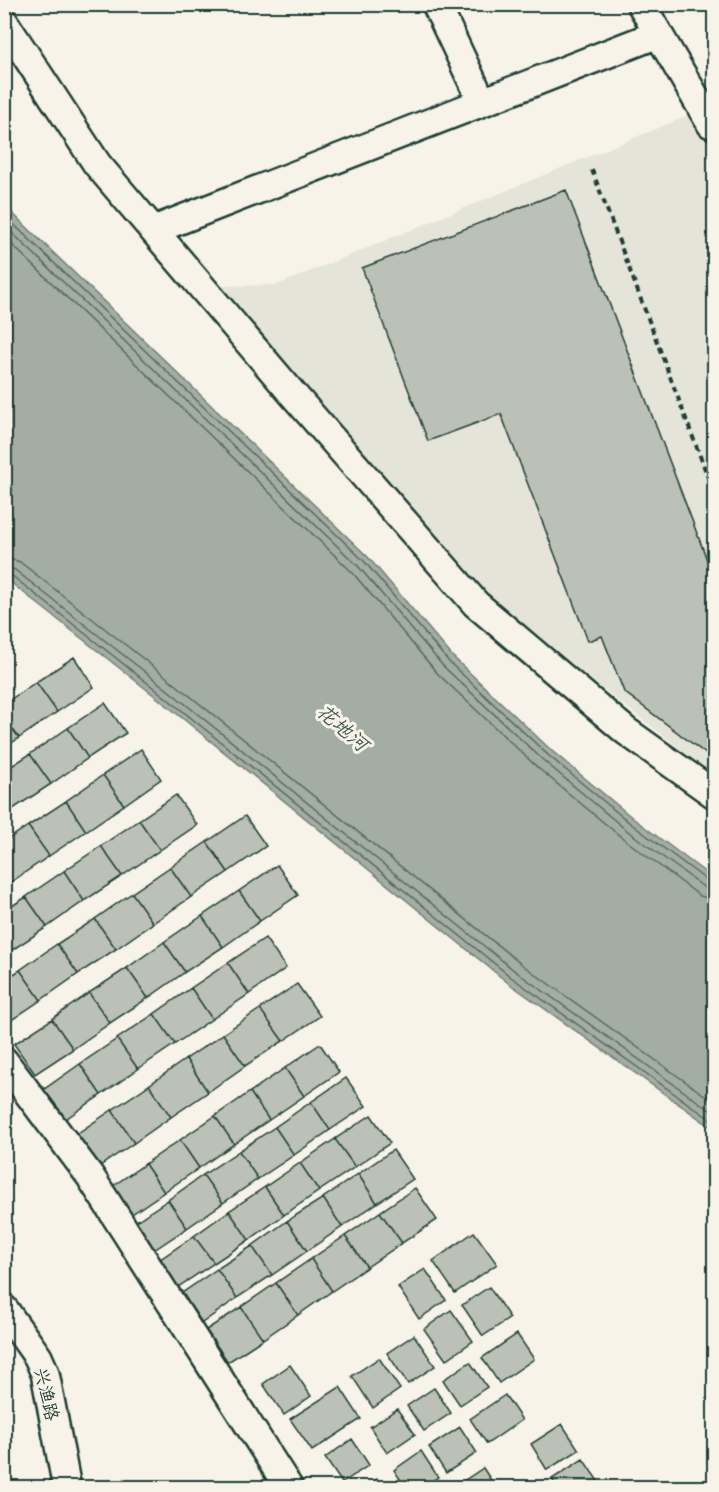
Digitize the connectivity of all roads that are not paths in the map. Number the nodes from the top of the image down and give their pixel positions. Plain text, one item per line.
1 (436, 4) edge
2 (641, 4) edge
3 (4, 22) edge
4 (658, 34) junction
5 (482, 102) junction
6 (711, 124) dead end
7 (154, 230) junction
8 (714, 794) edge
9 (4, 1061) edge
10 (4, 1310) edge
11 (67, 1488) edge
12 (289, 1488) edge

1 - 5 street
2 - 4 street
3 - 7 street
4 - 5 street
4 - 6 street
5 - 7 street
7 - 8 street
9 - 12 street
10 - 11 street, 兴渔路

